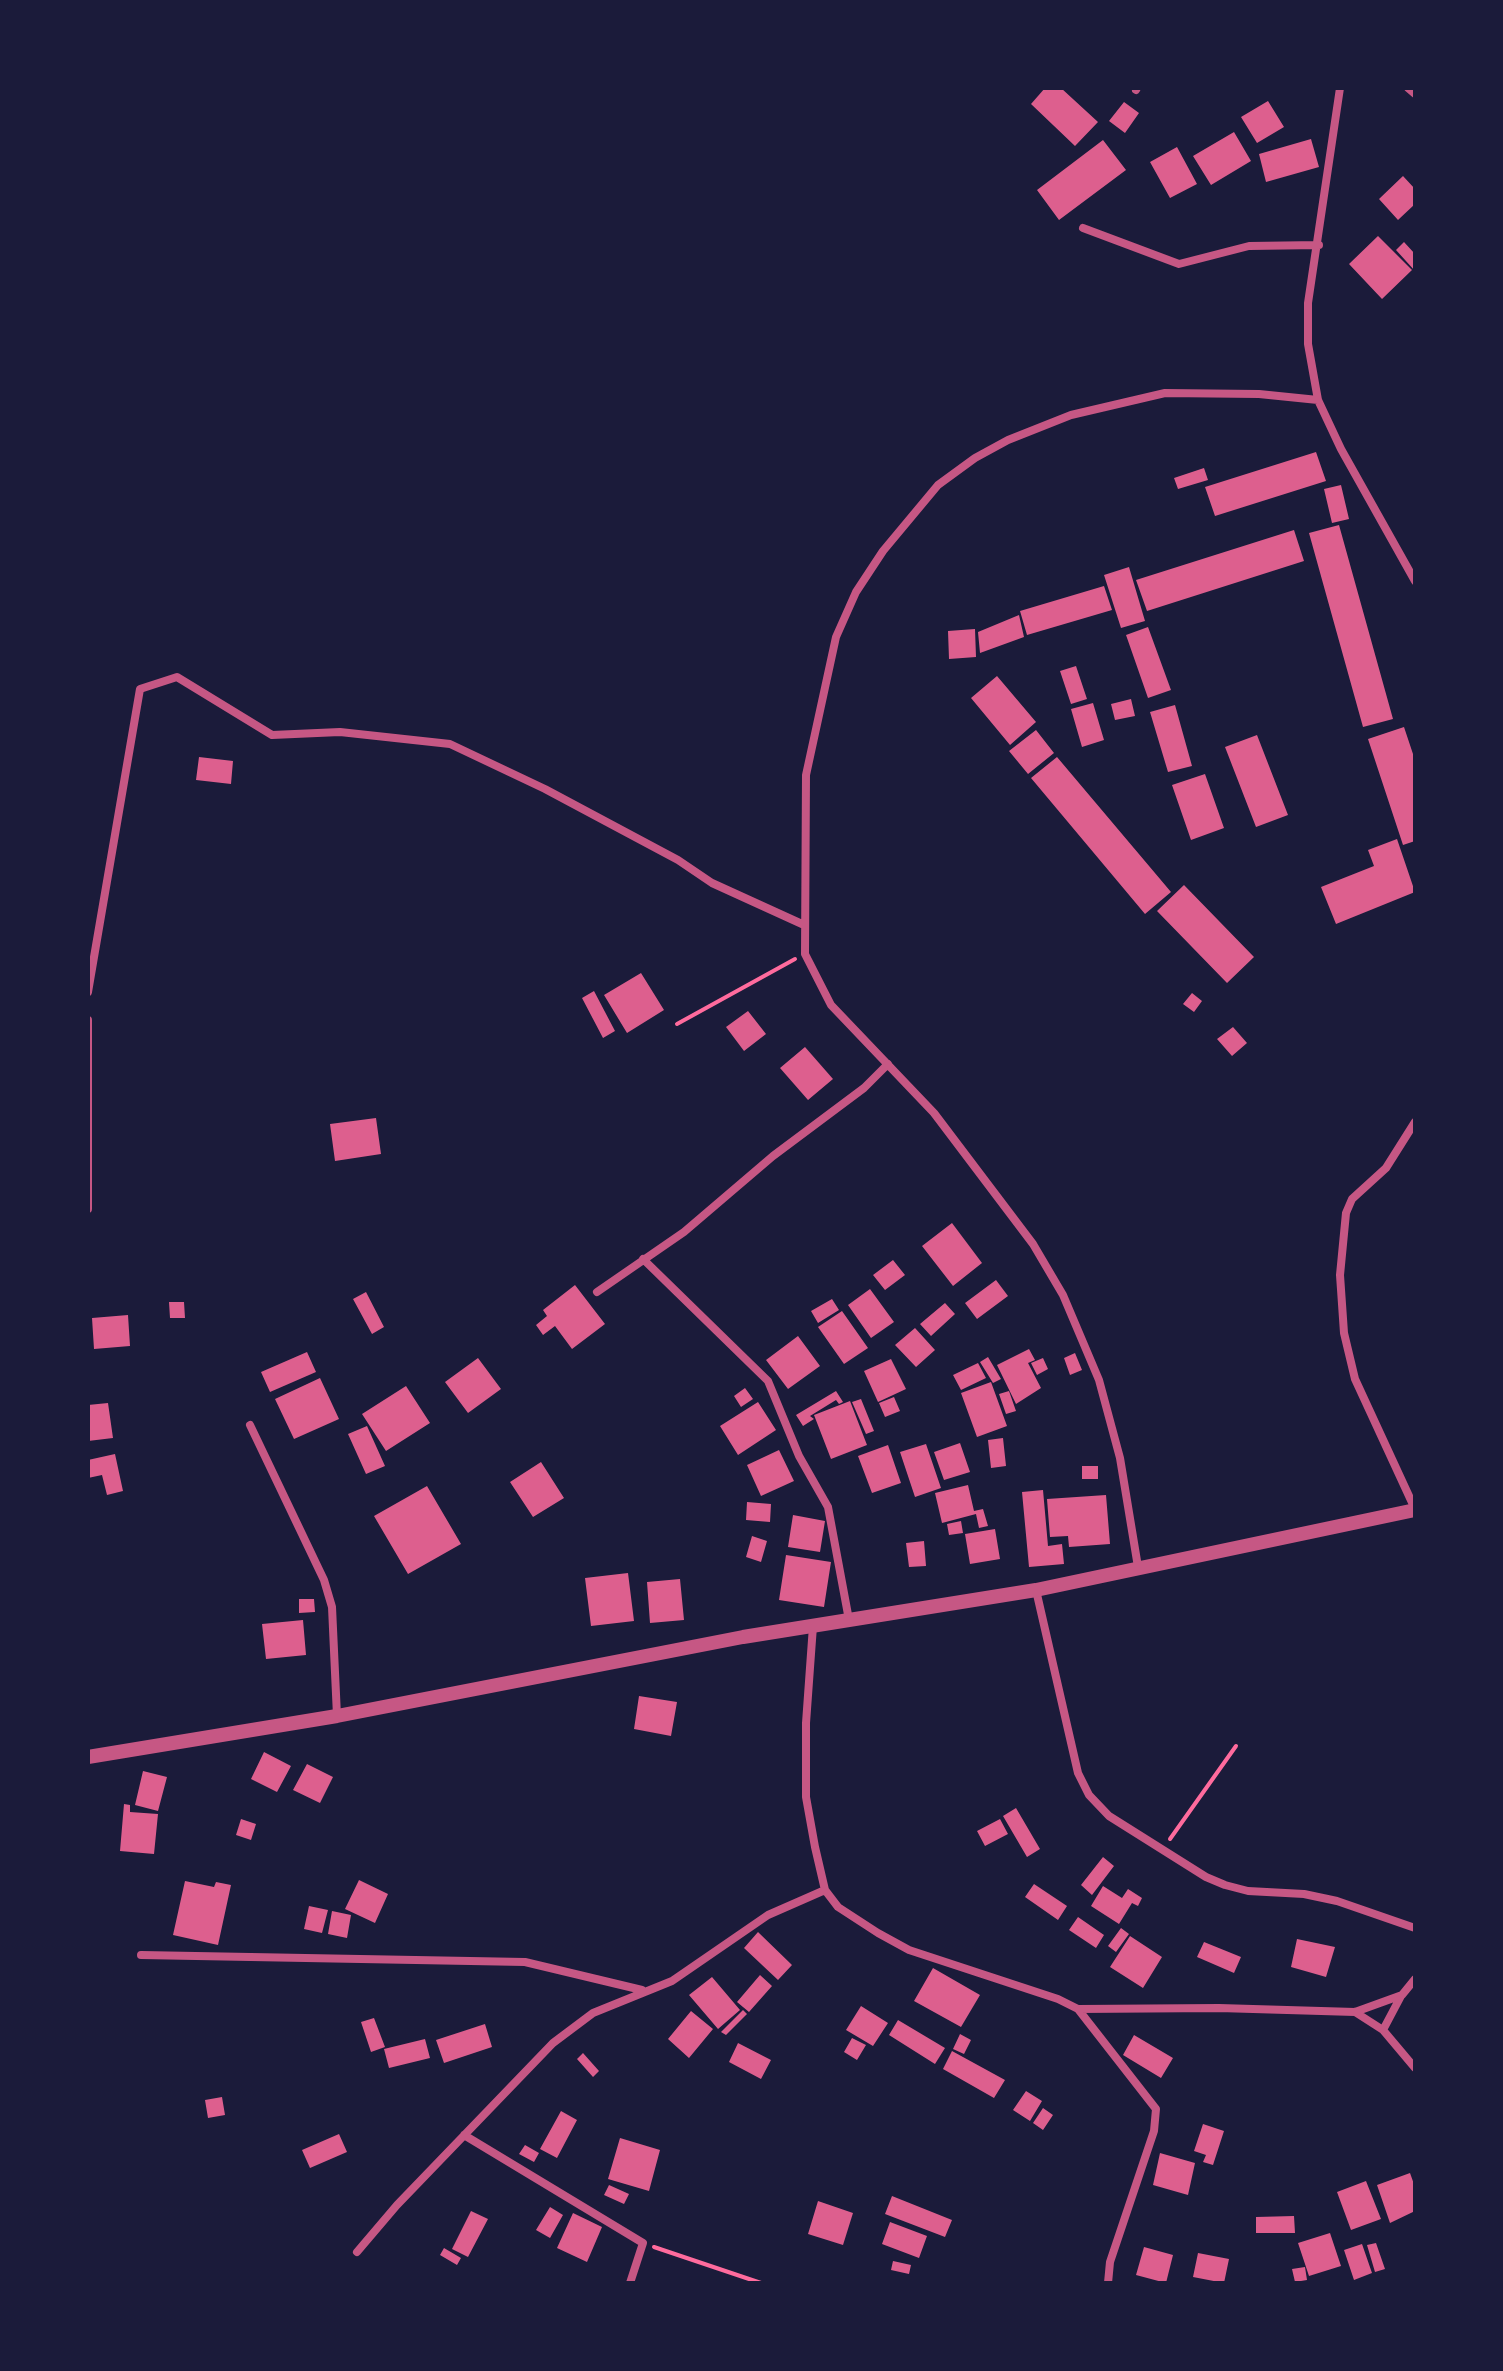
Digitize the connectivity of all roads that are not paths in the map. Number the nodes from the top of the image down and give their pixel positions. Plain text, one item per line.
1 (1340, 88) edge
2 (1408, 88) edge
3 (1415, 94) edge
4 (1083, 228) dead end
5 (1319, 245) junction
6 (1318, 400) junction
7 (1415, 581) edge
8 (802, 924) junction
9 (88, 992) edge
10 (88, 1020) edge
11 (888, 1064) junction
12 (1415, 1122) edge
13 (88, 1209) edge
14 (643, 1259) junction
15 (597, 1292) dead end
16 (250, 1425) dead end
17 (1415, 1510) edge
18 (1138, 1567) junction
19 (1036, 1590) junction
20 (849, 1620) junction
21 (813, 1626) junction
22 (337, 1716) junction
23 (88, 1757) edge
24 (825, 1890) junction
25 (1415, 1928) edge
26 (141, 1955) dead end
27 (1415, 1979) edge
28 (643, 1990) junction
29 (1402, 1995) junction
30 (1078, 2009) junction
31 (1355, 2012) junction
32 (1383, 2030) junction
33 (1415, 2068) edge
34 (464, 2135) junction
35 (357, 2252) dead end
36 (630, 2283) edge
37 (1108, 2283) edge

1 - 5 street
2 - 3 street
4 - 5 street
5 - 6 street
6 - 7 street
6 - 8 street
8 - 9 street
8 - 11 street
10 - 13 street
11 - 14 street
11 - 18 street
12 - 17 street
14 - 15 street
14 - 20 street
16 - 22 street
17 - 18 street
18 - 19 street
19 - 20 street
19 - 25 street
20 - 21 street
21 - 22 street
21 - 24 street
22 - 23 street
24 - 28 street
24 - 30 street
26 - 28 street
27 - 29 street
28 - 34 street
29 - 31 street
29 - 32 street
30 - 31 street
30 - 37 street
31 - 32 street
32 - 33 street
34 - 35 street
34 - 36 street

